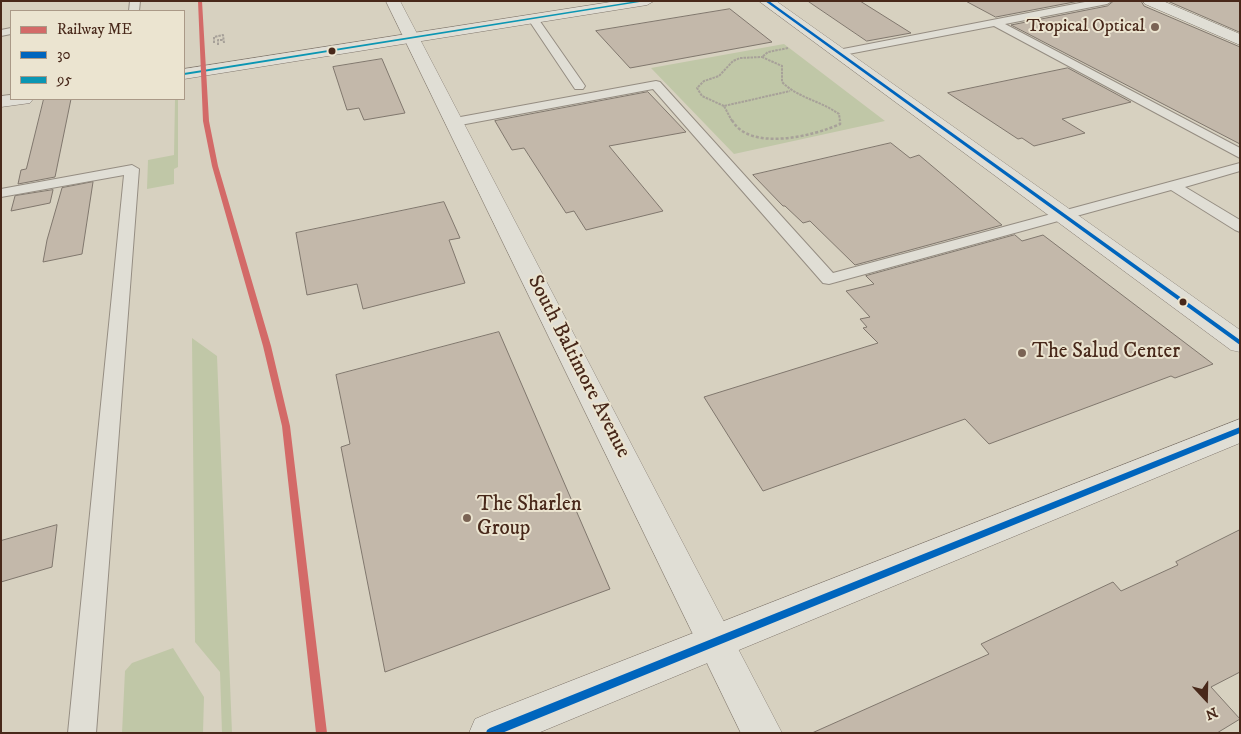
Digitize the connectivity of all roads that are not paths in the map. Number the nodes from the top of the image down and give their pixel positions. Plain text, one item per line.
1 (393, 1) edge
2 (647, 1) edge
3 (766, 1) edge
4 (1107, 1) edge
5 (1150, 1) edge
6 (533, 19) junction
7 (996, 23) junction
8 (412, 38) junction
9 (1240, 40) edge
10 (838, 53) junction
11 (185, 74) edge
12 (579, 86) dead end
13 (16, 100) edge
14 (1, 102) edge
15 (455, 122) junction
16 (1240, 154) edge
17 (1240, 167) edge
18 (1172, 185) junction
19 (1, 193) edge
20 (1062, 215) junction
21 (1240, 227) edge
22 (1240, 343) edge
23 (1240, 430) edge
24 (716, 642) junction
25 (82, 733) edge
26 (489, 733) edge
27 (762, 733) edge

1 - 8 street, South Baltimore Avenue
2 - 6 street
3 - 10 street
4 - 7 lane
5 - 9 street
6 - 8 street
6 - 12 lane
7 - 10 lane
7 - 16 lane
8 - 11 street
8 - 15 street, South Baltimore Avenue
10 - 20 street
13 - 14 street
15 - 20 lane
15 - 24 street, South Baltimore Avenue
17 - 18 lane
18 - 20 lane
18 - 21 lane
19 - 25 lane
20 - 22 street
23 - 24 street
24 - 26 street
24 - 27 street, South Baltimore Avenue

